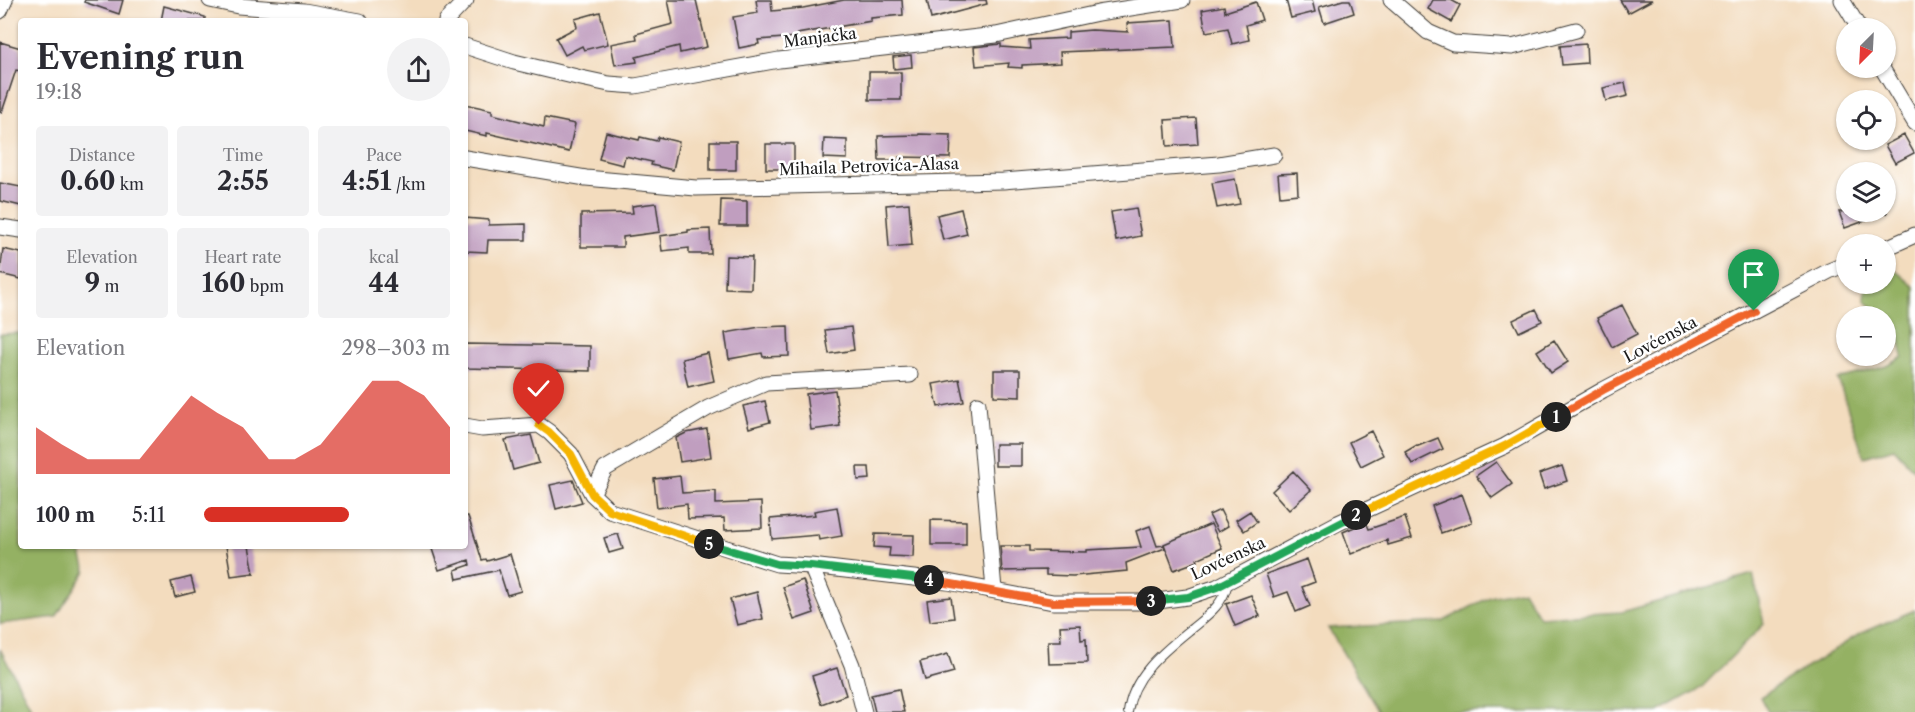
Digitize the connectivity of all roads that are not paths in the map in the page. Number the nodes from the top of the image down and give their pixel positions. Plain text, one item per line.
1 (5, 0) edge
2 (210, 0) edge
3 (466, 0) edge
4 (1182, 0) edge
5 (1390, 0) edge
6 (1842, 0) edge
7 (252, 4) edge
8 (0, 11) edge
9 (343, 18) edge
10 (449, 18) edge
11 (1853, 18) edge
12 (1576, 30) dead end
13 (468, 47) edge
14 (1888, 78) edge
15 (1915, 123) edge
16 (1275, 155) dead end
17 (468, 158) edge
18 (0, 227) edge
19 (18, 230) edge
20 (1915, 236) edge
21 (1896, 244) edge
22 (1836, 268) edge
23 (910, 375) dead end
24 (978, 404) dead end
25 (468, 427) edge
26 (592, 494) junction
27 (811, 566) junction
28 (1228, 581) junction
29 (994, 590) junction
30 (864, 712) edge
31 (1128, 712) edge

1 - 8 street
2 - 7 street
3 - 10 street
4 - 13 street, Manjačka
5 - 12 street
6 - 11 street
7 - 9 street
14 - 15 street
16 - 17 street, Mihaila Petrovića-Alasa
18 - 19 street
20 - 21 street
22 - 28 street, Lovćenska
23 - 26 street
24 - 29 street
25 - 26 street, Lovćenska
26 - 27 street, Lovćenska
27 - 29 street, Lovćenska
27 - 30 street
28 - 29 street, Lovćenska
28 - 31 lane

